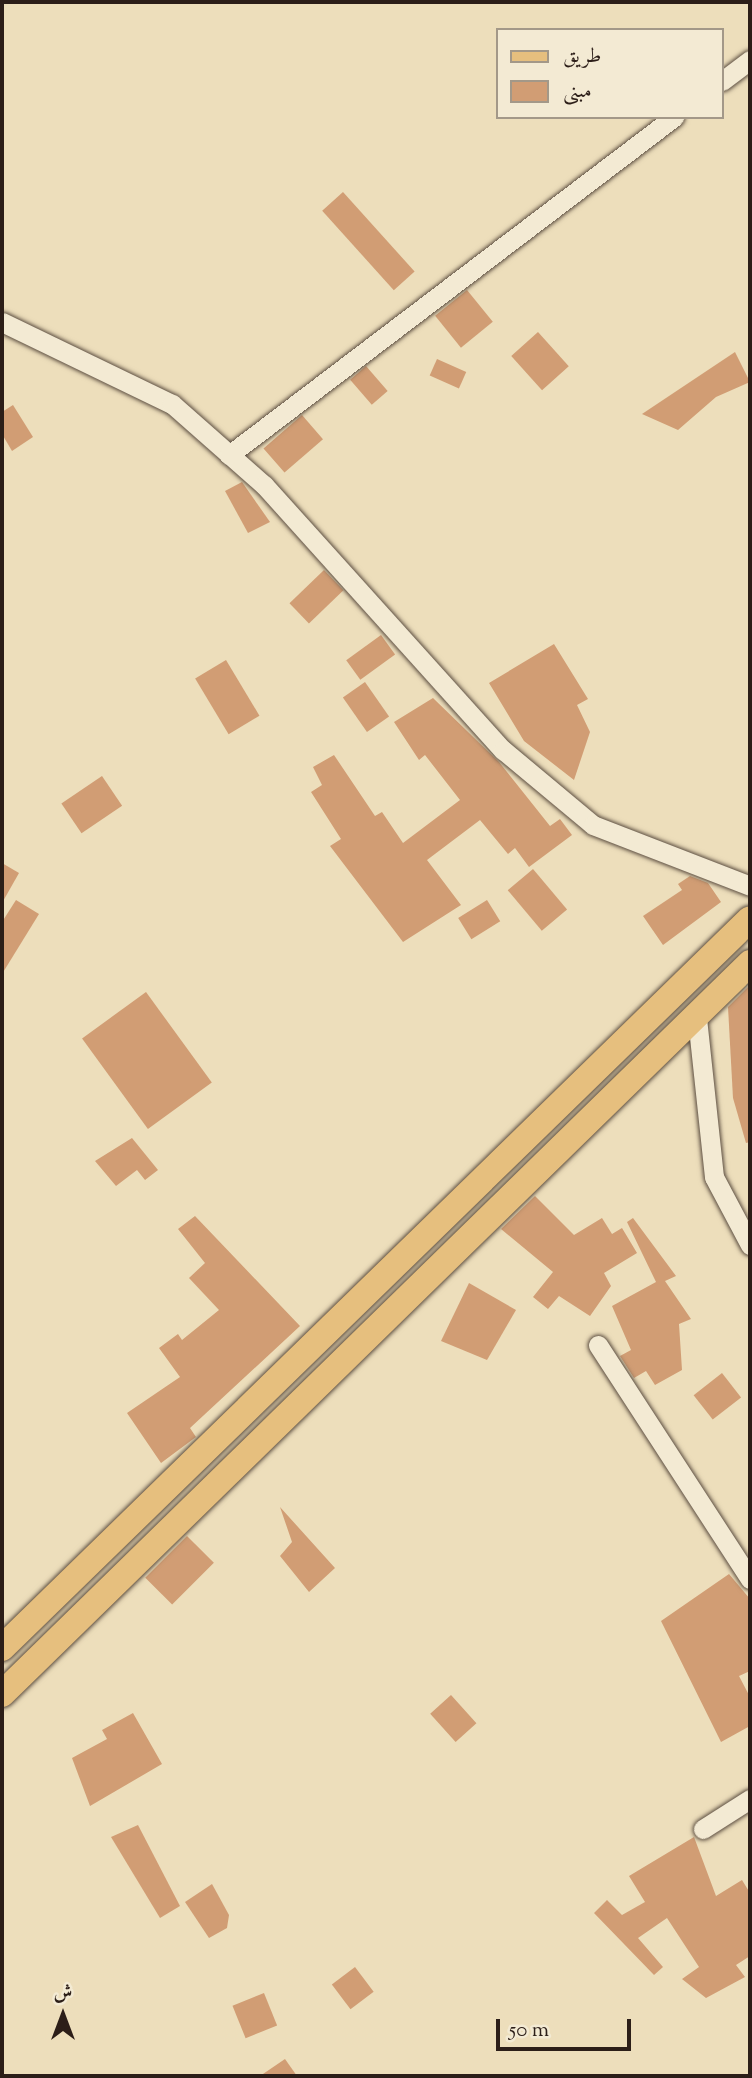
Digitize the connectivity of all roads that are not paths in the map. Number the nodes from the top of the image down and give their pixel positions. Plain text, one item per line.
1 (750, 61) edge
2 (724, 80) edge
3 (671, 119) edge
4 (2, 322) edge
5 (229, 455) junction
6 (750, 886) edge
7 (750, 919) edge
8 (750, 963) edge
9 (697, 1018) junction
10 (632, 1034) junction
11 (658, 1056) junction
12 (750, 1245) edge
13 (598, 1345) dead end
14 (750, 1579) edge
15 (2, 1648) edge
16 (2, 1694) edge
17 (750, 1799) edge
18 (703, 1829) dead end

1 - 2 street
3 - 5 street
4 - 5 street
5 - 6 street
7 - 10 main road
8 - 9 main road
9 - 11 main road
9 - 12 street
10 - 11 main road
10 - 15 main road
11 - 16 main road
13 - 14 street
17 - 18 street

